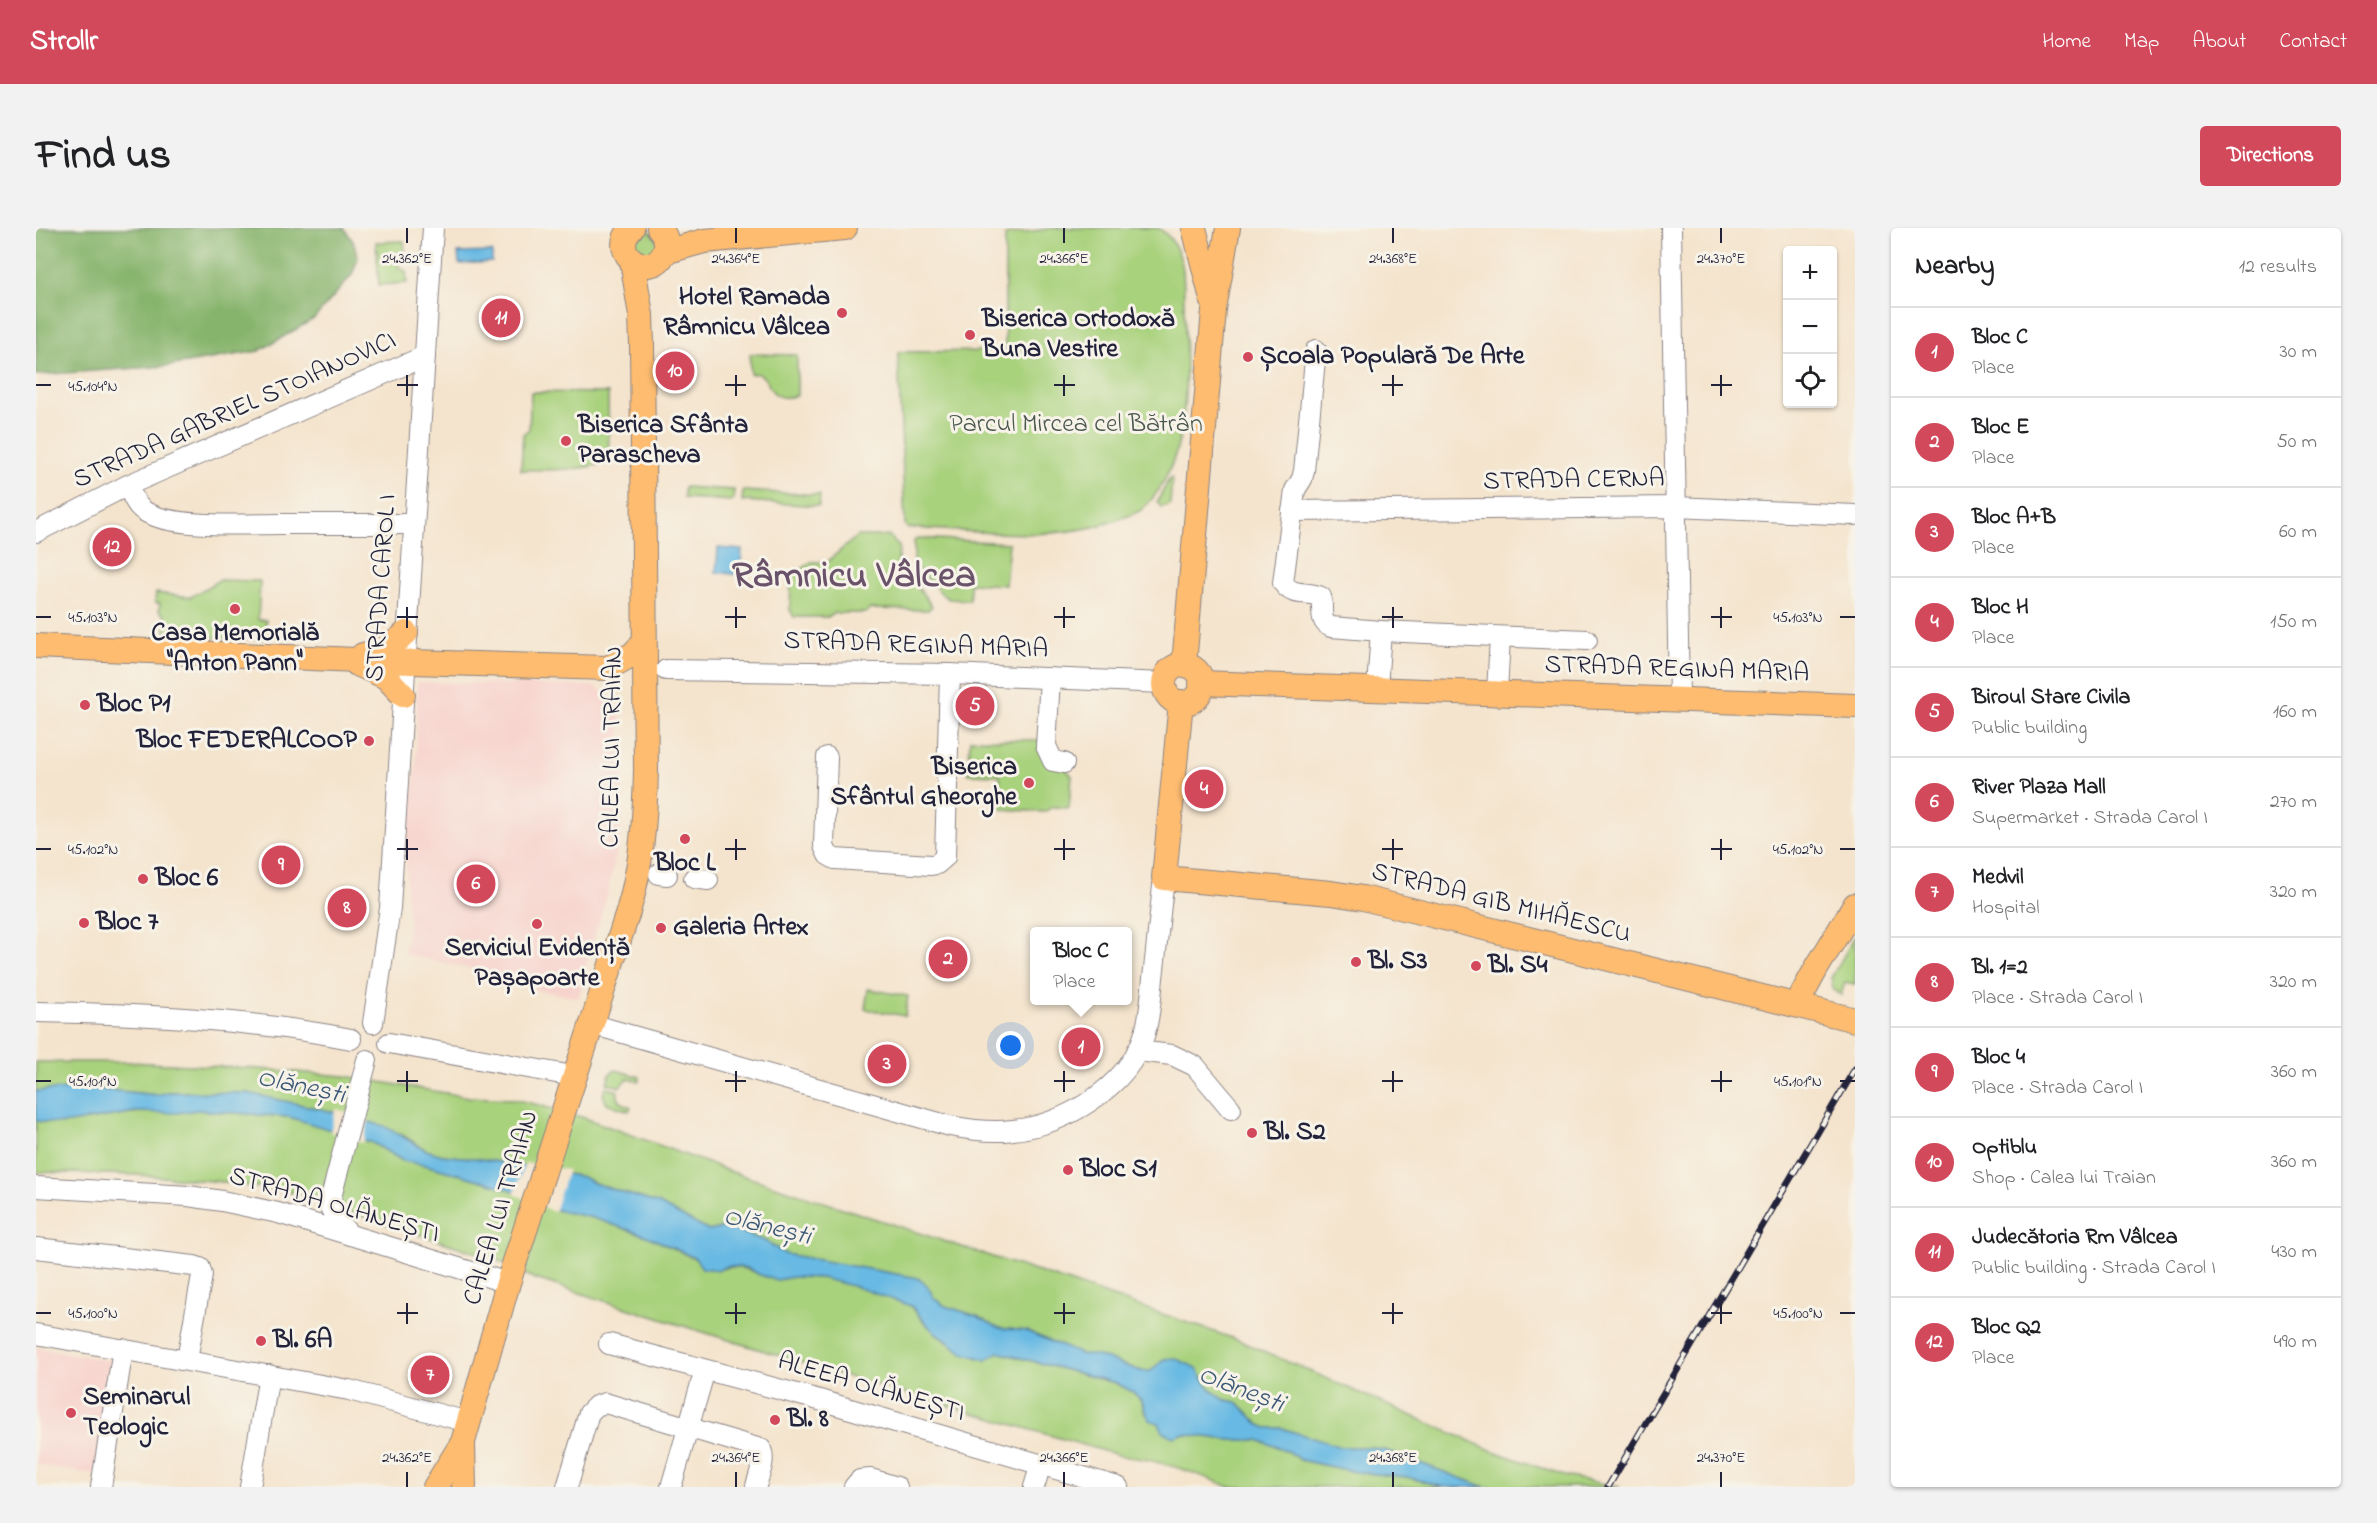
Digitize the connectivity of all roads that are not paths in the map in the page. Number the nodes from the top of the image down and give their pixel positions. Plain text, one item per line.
1 (433, 228) edge
2 (632, 228) edge
3 (846, 228) edge
4 (1194, 228) edge
5 (1228, 228) edge
6 (1671, 228) edge
7 (661, 243) edge
8 (632, 261) junction
9 (1214, 310) junction
10 (641, 315) junction
11 (1316, 350) dead end
12 (425, 356) junction
13 (128, 484) junction
14 (1676, 507) junction
15 (1292, 510) junction
16 (1855, 515) edge
17 (413, 524) junction
18 (36, 532) edge
19 (1381, 631) junction
20 (406, 633) junction
21 (1500, 637) junction
22 (1587, 640) dead end
23 (644, 642) junction
24 (36, 646) edge
25 (343, 659) junction
26 (404, 662) junction
27 (1184, 665) junction
28 (608, 668) junction
29 (655, 669) junction
30 (950, 674) junction
31 (1050, 678) junction
32 (1164, 683) junction
33 (1201, 683) junction
34 (1377, 688) junction
35 (1497, 692) junction
36 (403, 695) junction
37 (644, 698) junction
38 (1679, 698) junction
39 (1181, 702) junction
40 (1855, 706) edge
41 (827, 757) dead end
42 (1064, 763) dead end
43 (1164, 878) junction
44 (1855, 905) edge
45 (1816, 969) junction
46 (1744, 992) junction
47 (1797, 1004) junction
48 (36, 1012) edge
49 (1845, 1017) edge
50 (373, 1023) junction
51 (591, 1024) junction
52 (351, 1039) junction
53 (389, 1042) junction
54 (1137, 1051) junction
55 (368, 1060) junction
56 (573, 1076) junction
57 (1231, 1109) dead end
58 (36, 1187) edge
59 (330, 1205) junction
60 (278, 1213) junction
61 (351, 1236) junction
62 (36, 1248) edge
63 (508, 1283) junction
64 (36, 1334) edge
65 (609, 1344) dead end
66 (123, 1349) junction
67 (187, 1360) junction
68 (705, 1370) junction
69 (269, 1375) junction
70 (688, 1427) junction
71 (464, 1441) junction
72 (1041, 1464) junction
73 (756, 1486) edge
74 (101, 1487) edge
75 (250, 1487) edge
76 (435, 1487) edge
77 (464, 1487) edge
78 (469, 1487) edge
79 (567, 1487) edge
80 (671, 1487) edge
81 (854, 1487) edge
82 (897, 1487) edge
83 (1034, 1487) edge
84 (1118, 1487) edge

1 - 12 street, STRADA CAROL I
2 - 8 main road, CALEA LUI TRAIAN
3 - 7 main road
4 - 9 main road
5 - 9 main road
6 - 14 street
7 - 8 main road
7 - 10 main road, CALEA LUI TRAIAN
8 - 10 main road, CALEA LUI TRAIAN
9 - 27 main road
10 - 23 main road, CALEA LUI TRAIAN
11 - 15 street, STRADA REGINA MARIA
12 - 13 street, STRADA GABRIEL STOIANOVICI
12 - 17 street, STRADA CAROL I
13 - 17 street
13 - 18 street, STRADA GABRIEL STOIANOVICI
14 - 15 street, STRADA CERNA
14 - 16 street, STRADA CERNA
14 - 38 street
15 - 19 street, STRADA REGINA MARIA
17 - 20 street, STRADA CAROL I
19 - 21 street, STRADA REGINA MARIA
19 - 34 street
20 - 25 main road
20 - 26 street, STRADA CAROL I
21 - 22 street, STRADA REGINA MARIA
21 - 35 street
23 - 28 main road
23 - 29 main road, CALEA LUI TRAIAN
24 - 25 main road
25 - 26 main road
25 - 36 main road
26 - 28 main road
26 - 36 street, STRADA CAROL I
27 - 32 main road
27 - 33 main road
28 - 37 main road
29 - 30 street, STRADA REGINA MARIA
29 - 37 main road, CALEA LUI TRAIAN
30 - 31 street, STRADA REGINA MARIA
30 - 41 street
31 - 32 street, STRADA REGINA MARIA
31 - 42 street
32 - 39 main road
33 - 34 main road, STRADA REGINA MARIA
33 - 39 main road
34 - 35 main road, STRADA REGINA MARIA
35 - 38 main road, STRADA REGINA MARIA
36 - 50 street, STRADA CAROL I
37 - 51 main road, CALEA LUI TRAIAN
38 - 40 main road, STRADA REGINA MARIA
39 - 43 main road
43 - 46 main road, STRADA GIB MIHĂESCU
43 - 54 street
44 - 45 main road
45 - 46 main road
45 - 47 main road
45 - 49 main road
46 - 47 main road, STRADA GIB MIHĂESCU
47 - 49 main road, STRADA GIB MIHĂESCU
48 - 52 street
50 - 52 street
50 - 53 street
51 - 54 street
51 - 56 main road, CALEA LUI TRAIAN
52 - 55 street
53 - 55 street
53 - 56 street
54 - 57 street
55 - 59 street
56 - 63 main road, CALEA LUI TRAIAN
58 - 60 street, STRADA OLĂNEȘTI
59 - 60 street
59 - 61 street
60 - 61 street, STRADA OLĂNEȘTI
61 - 63 street, STRADA OLĂNEȘTI
62 - 67 street
63 - 71 main road, CALEA LUI TRAIAN
64 - 66 street
65 - 68 street, ALEEA OLĂNEȘTI
66 - 67 street
66 - 74 street
67 - 69 street
68 - 70 street
68 - 72 street, ALEEA OLĂNEȘTI
69 - 71 street
69 - 75 street
70 - 73 street
70 - 79 street
70 - 80 street
71 - 76 main road, CALEA LUI TRAIAN
71 - 77 main road, CALEA LUI TRAIAN
71 - 78 main road
72 - 83 street
72 - 84 street, ALEEA OLĂNEȘTI
81 - 82 street

